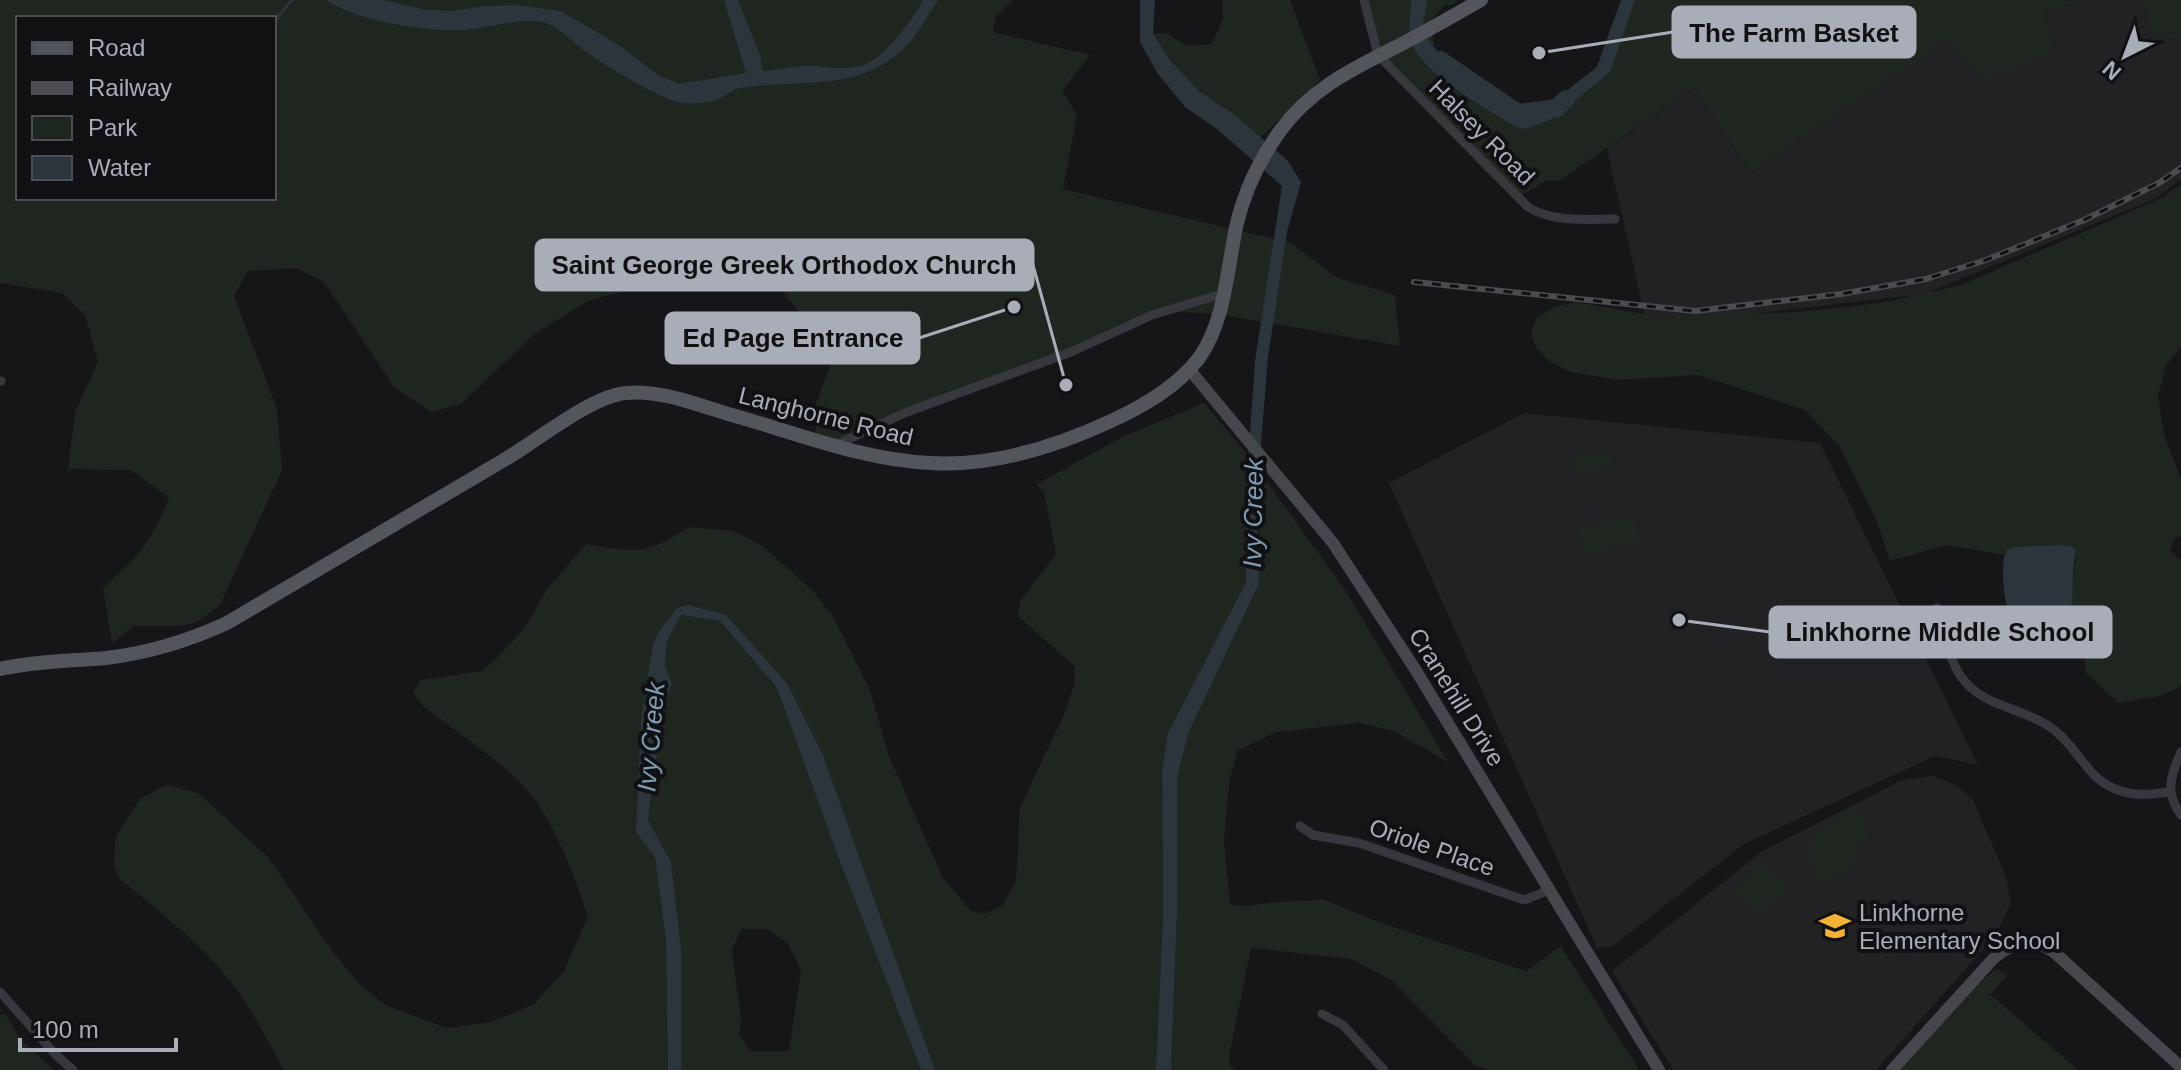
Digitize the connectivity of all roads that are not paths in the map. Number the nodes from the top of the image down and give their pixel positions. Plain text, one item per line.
1 (1364, 0) edge
2 (1481, 0) edge
3 (1383, 54) junction
4 (1615, 219) dead end
5 (1225, 293) junction
6 (1189, 369) junction
7 (836, 445) junction
8 (1937, 608) dead end
9 (0, 669) edge
10 (2181, 752) edge
11 (2169, 792) junction
12 (2181, 815) edge
13 (1300, 826) dead end
14 (1549, 890) junction
15 (0, 992) edge
16 (1322, 1014) dead end
17 (2181, 1067) edge
18 (73, 1070) edge
19 (1384, 1070) edge
20 (1659, 1070) edge
21 (1892, 1070) edge

1 - 3 street
2 - 3 main road, Langhorne Road
3 - 4 street, Halsey Road
3 - 5 main road, Langhorne Road
5 - 6 main road, Langhorne Road
5 - 7 street
6 - 7 main road, Langhorne Road
6 - 14 main road, Cranehill Drive
7 - 9 main road, Langhorne Road
8 - 11 street
10 - 11 street
11 - 12 street
13 - 14 street, Oriole Place
14 - 20 main road, Cranehill Drive
15 - 18 street
16 - 19 street
17 - 21 main road

